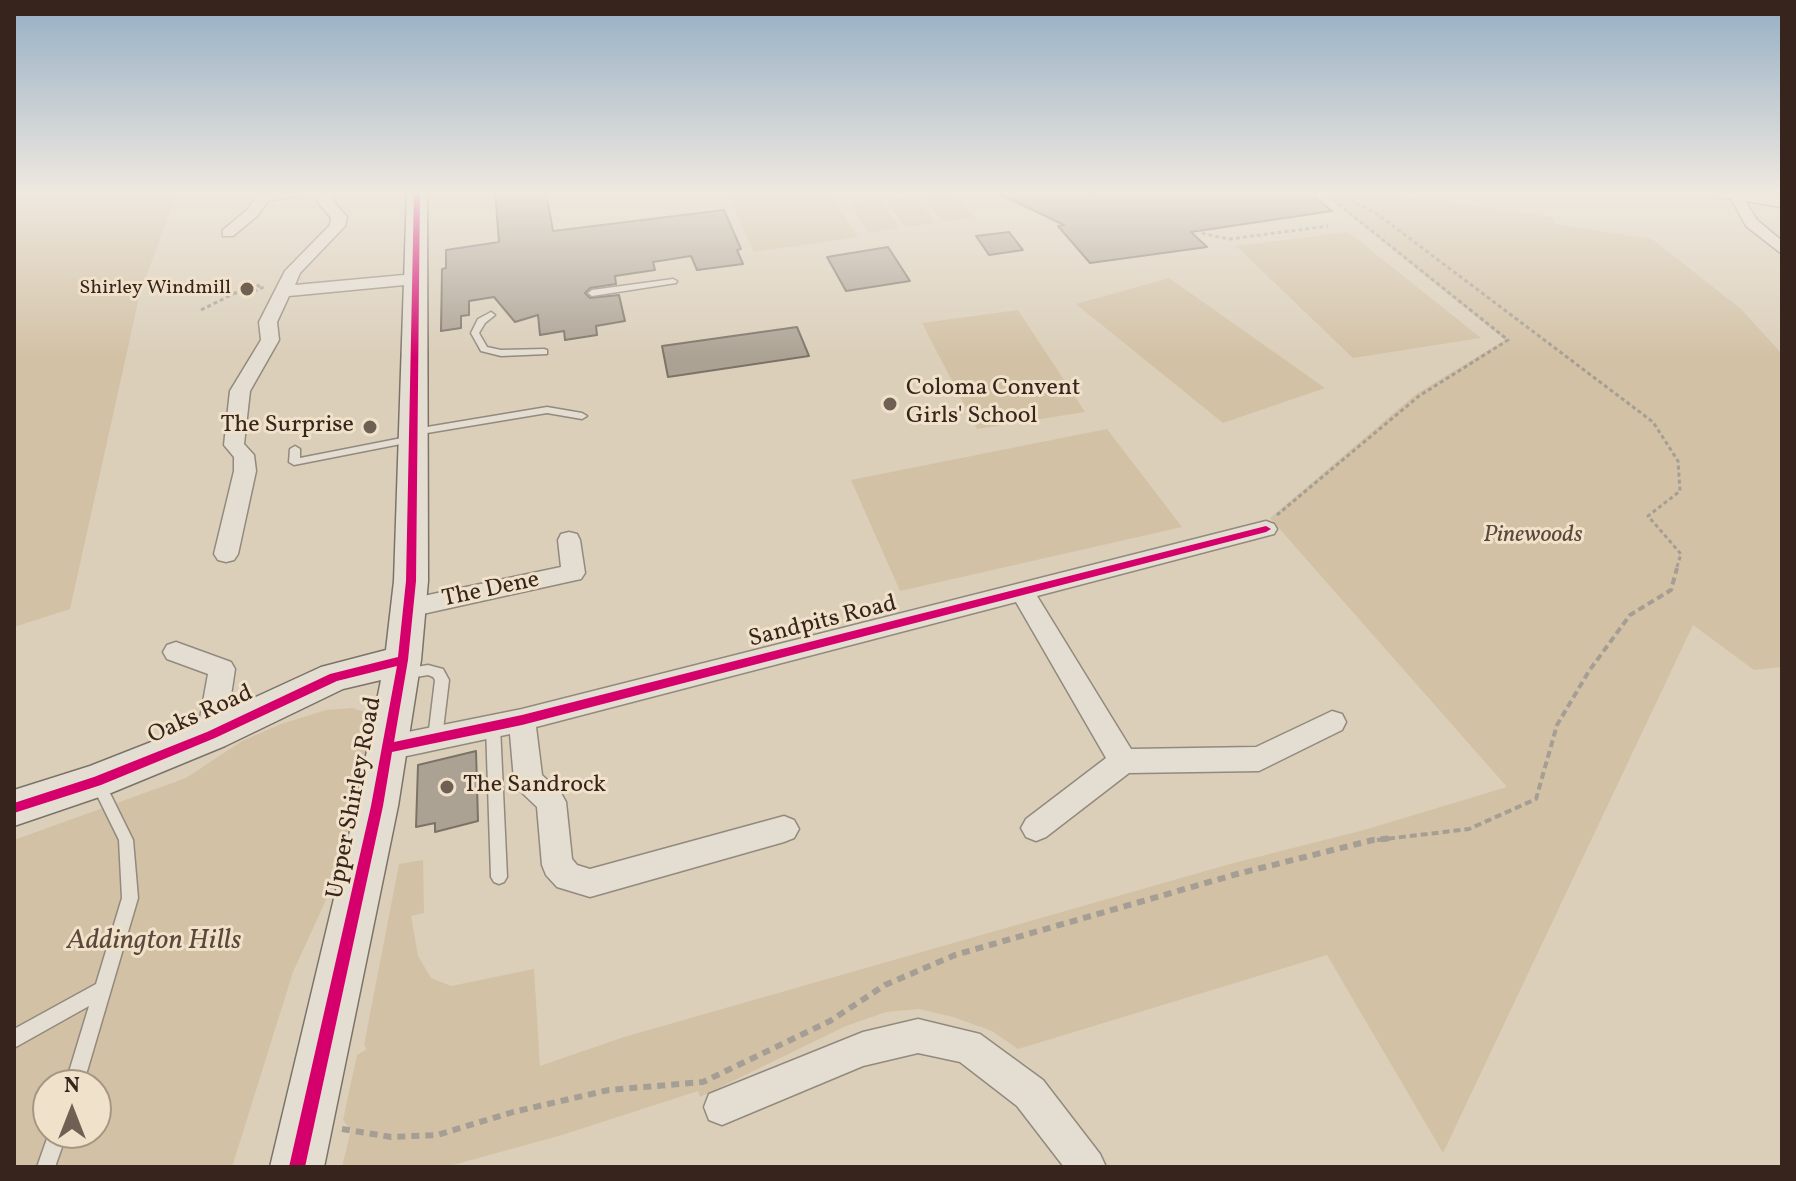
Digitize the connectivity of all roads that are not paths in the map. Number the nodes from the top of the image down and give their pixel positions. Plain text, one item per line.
1 (316, 246) edge
2 (416, 246) edge
3 (415, 279) junction
4 (673, 281) dead end
5 (285, 288) junction
6 (592, 293) dead end
7 (491, 315) dead end
8 (544, 352) dead end
9 (582, 416) dead end
10 (415, 435) junction
11 (295, 449) dead end
12 (1266, 529) road end
13 (569, 540) dead end
14 (226, 554) dead end
15 (1023, 593) junction
16 (409, 608) junction
17 (176, 652) dead end
18 (402, 667) junction
19 (1332, 722) dead end
20 (507, 723) junction
21 (211, 735) junction
22 (435, 738) junction
23 (388, 748) junction
24 (1123, 761) junction
25 (97, 781) junction
26 (14, 808) edge
27 (1036, 828) dead end
28 (784, 829) dead end
29 (499, 877) dead end
30 (103, 989) junction
31 (14, 1039) edge
32 (79, 1069) edge
33 (722, 1107) dead end
34 (297, 1167) edge
35 (1087, 1167) edge

1 - 5 street
2 - 3 street, Upper Shirley Road
3 - 5 street
3 - 10 street, Upper Shirley Road
4 - 6 lane
5 - 14 street
7 - 8 lane
9 - 10 lane
10 - 11 lane
10 - 16 street, Upper Shirley Road
12 - 15 street, Sandpits Road
13 - 16 street, The Dene
15 - 20 street, Sandpits Road
15 - 24 street
16 - 18 street, Upper Shirley Road
17 - 21 street
18 - 21 street, Oaks Road
18 - 22 lane
18 - 23 street, Upper Shirley Road
19 - 24 street
20 - 22 street, Sandpits Road
20 - 28 street
20 - 29 lane
21 - 25 street, Oaks Road
22 - 23 street, Sandpits Road
23 - 34 street, Upper Shirley Road
24 - 27 street
25 - 26 street, Oaks Road
25 - 30 lane
30 - 31 lane
30 - 32 lane
33 - 35 street

